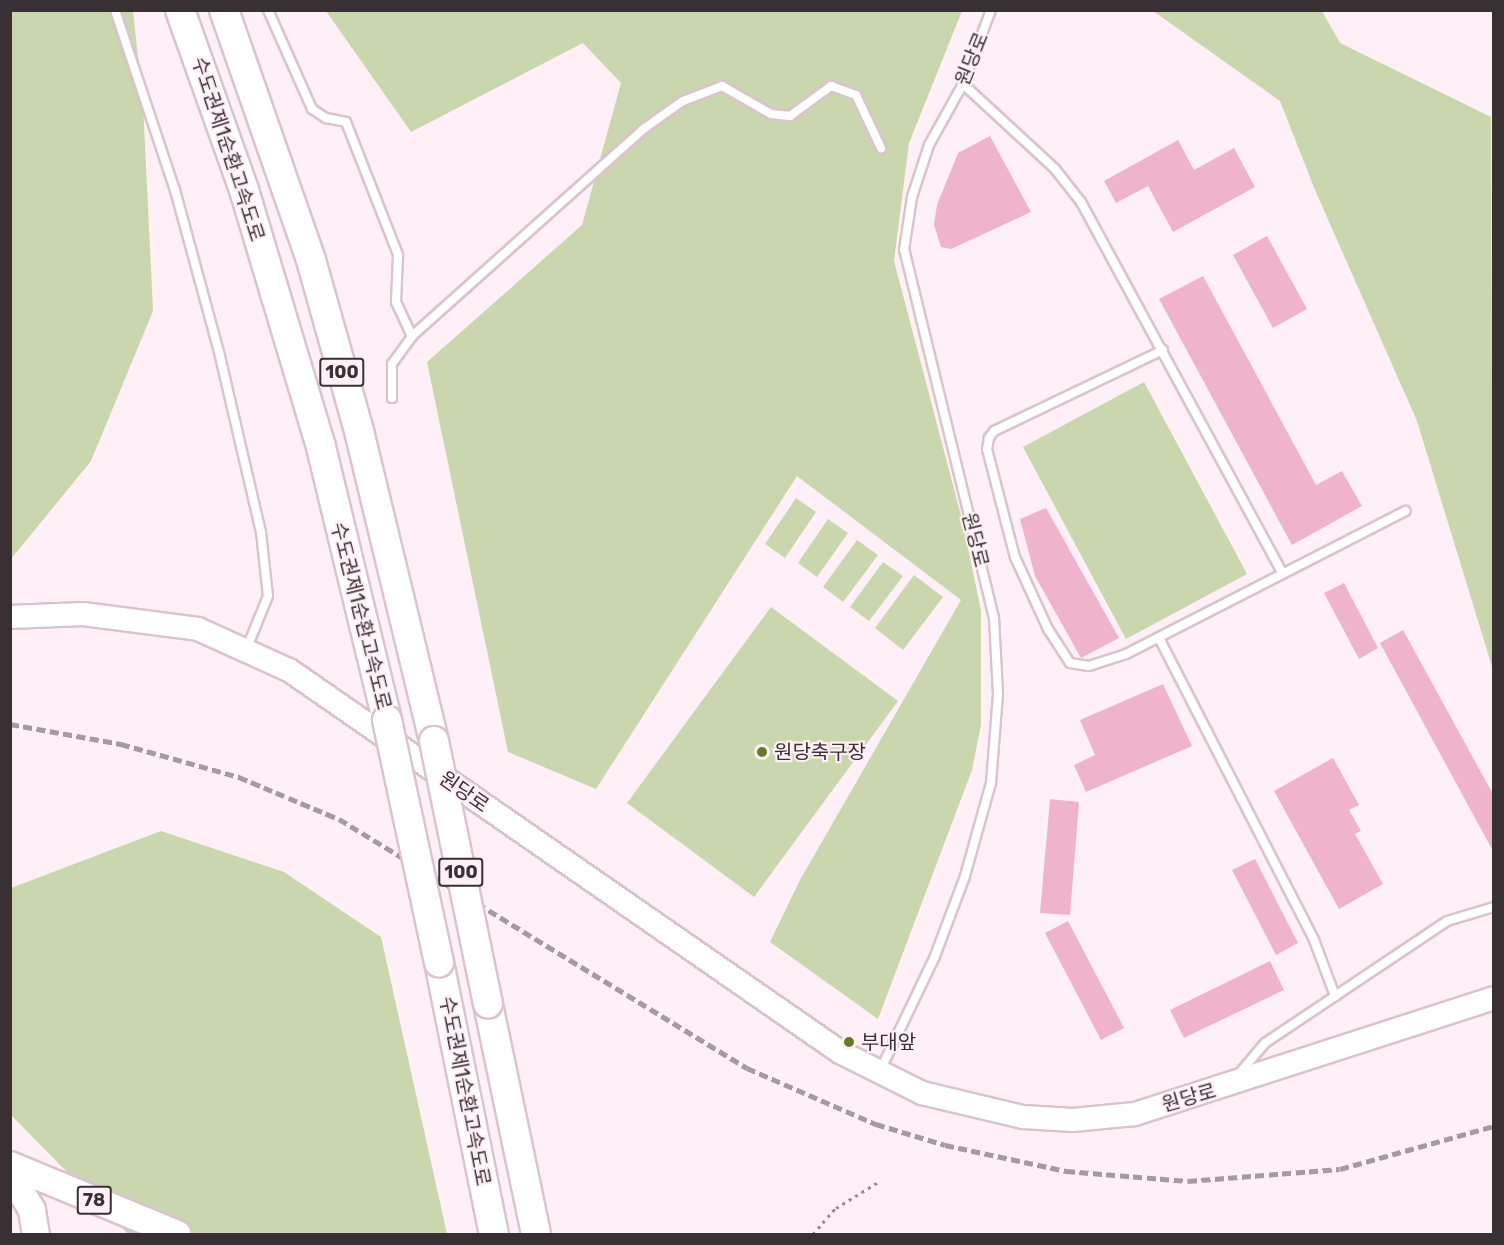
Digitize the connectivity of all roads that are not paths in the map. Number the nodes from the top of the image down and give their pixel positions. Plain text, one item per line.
1 (115, 10) edge
2 (180, 10) edge
3 (224, 10) edge
4 (268, 10) edge
5 (991, 10) edge
6 (963, 84) junction
7 (881, 148) dead end
8 (412, 336) junction
9 (1163, 350) junction
10 (392, 398) dead end
11 (1406, 512) dead end
12 (1283, 574) junction
13 (10, 618) edge
14 (1159, 638) junction
15 (246, 651) junction
16 (1494, 907) edge
17 (1335, 996) junction
18 (1494, 998) edge
19 (880, 1072) junction
20 (1228, 1087) junction
21 (13, 1177) edge
22 (36, 1234) edge
23 (141, 1234) edge
24 (177, 1234) edge
25 (494, 1234) edge
26 (536, 1234) edge

1 - 15 lane
2 - 25 highway, 수도권제1순환고속도로 / 100, bridge
3 - 26 highway, 수도권제1순환고속도로 / 100, bridge
4 - 8 lane
5 - 6 lane, 원당로
6 - 9 lane
6 - 19 lane, 원당로
7 - 8 lane
8 - 10 lane
9 - 12 lane
9 - 14 lane
11 - 12 lane
12 - 14 lane
13 - 15 main road, 원당로
14 - 17 lane
15 - 19 main road, 원당로
16 - 17 lane
17 - 20 lane
18 - 20 main road, 원당로
19 - 20 main road, 원당로
21 - 22 main road
21 - 23 main road, 78
21 - 24 main road, 78

